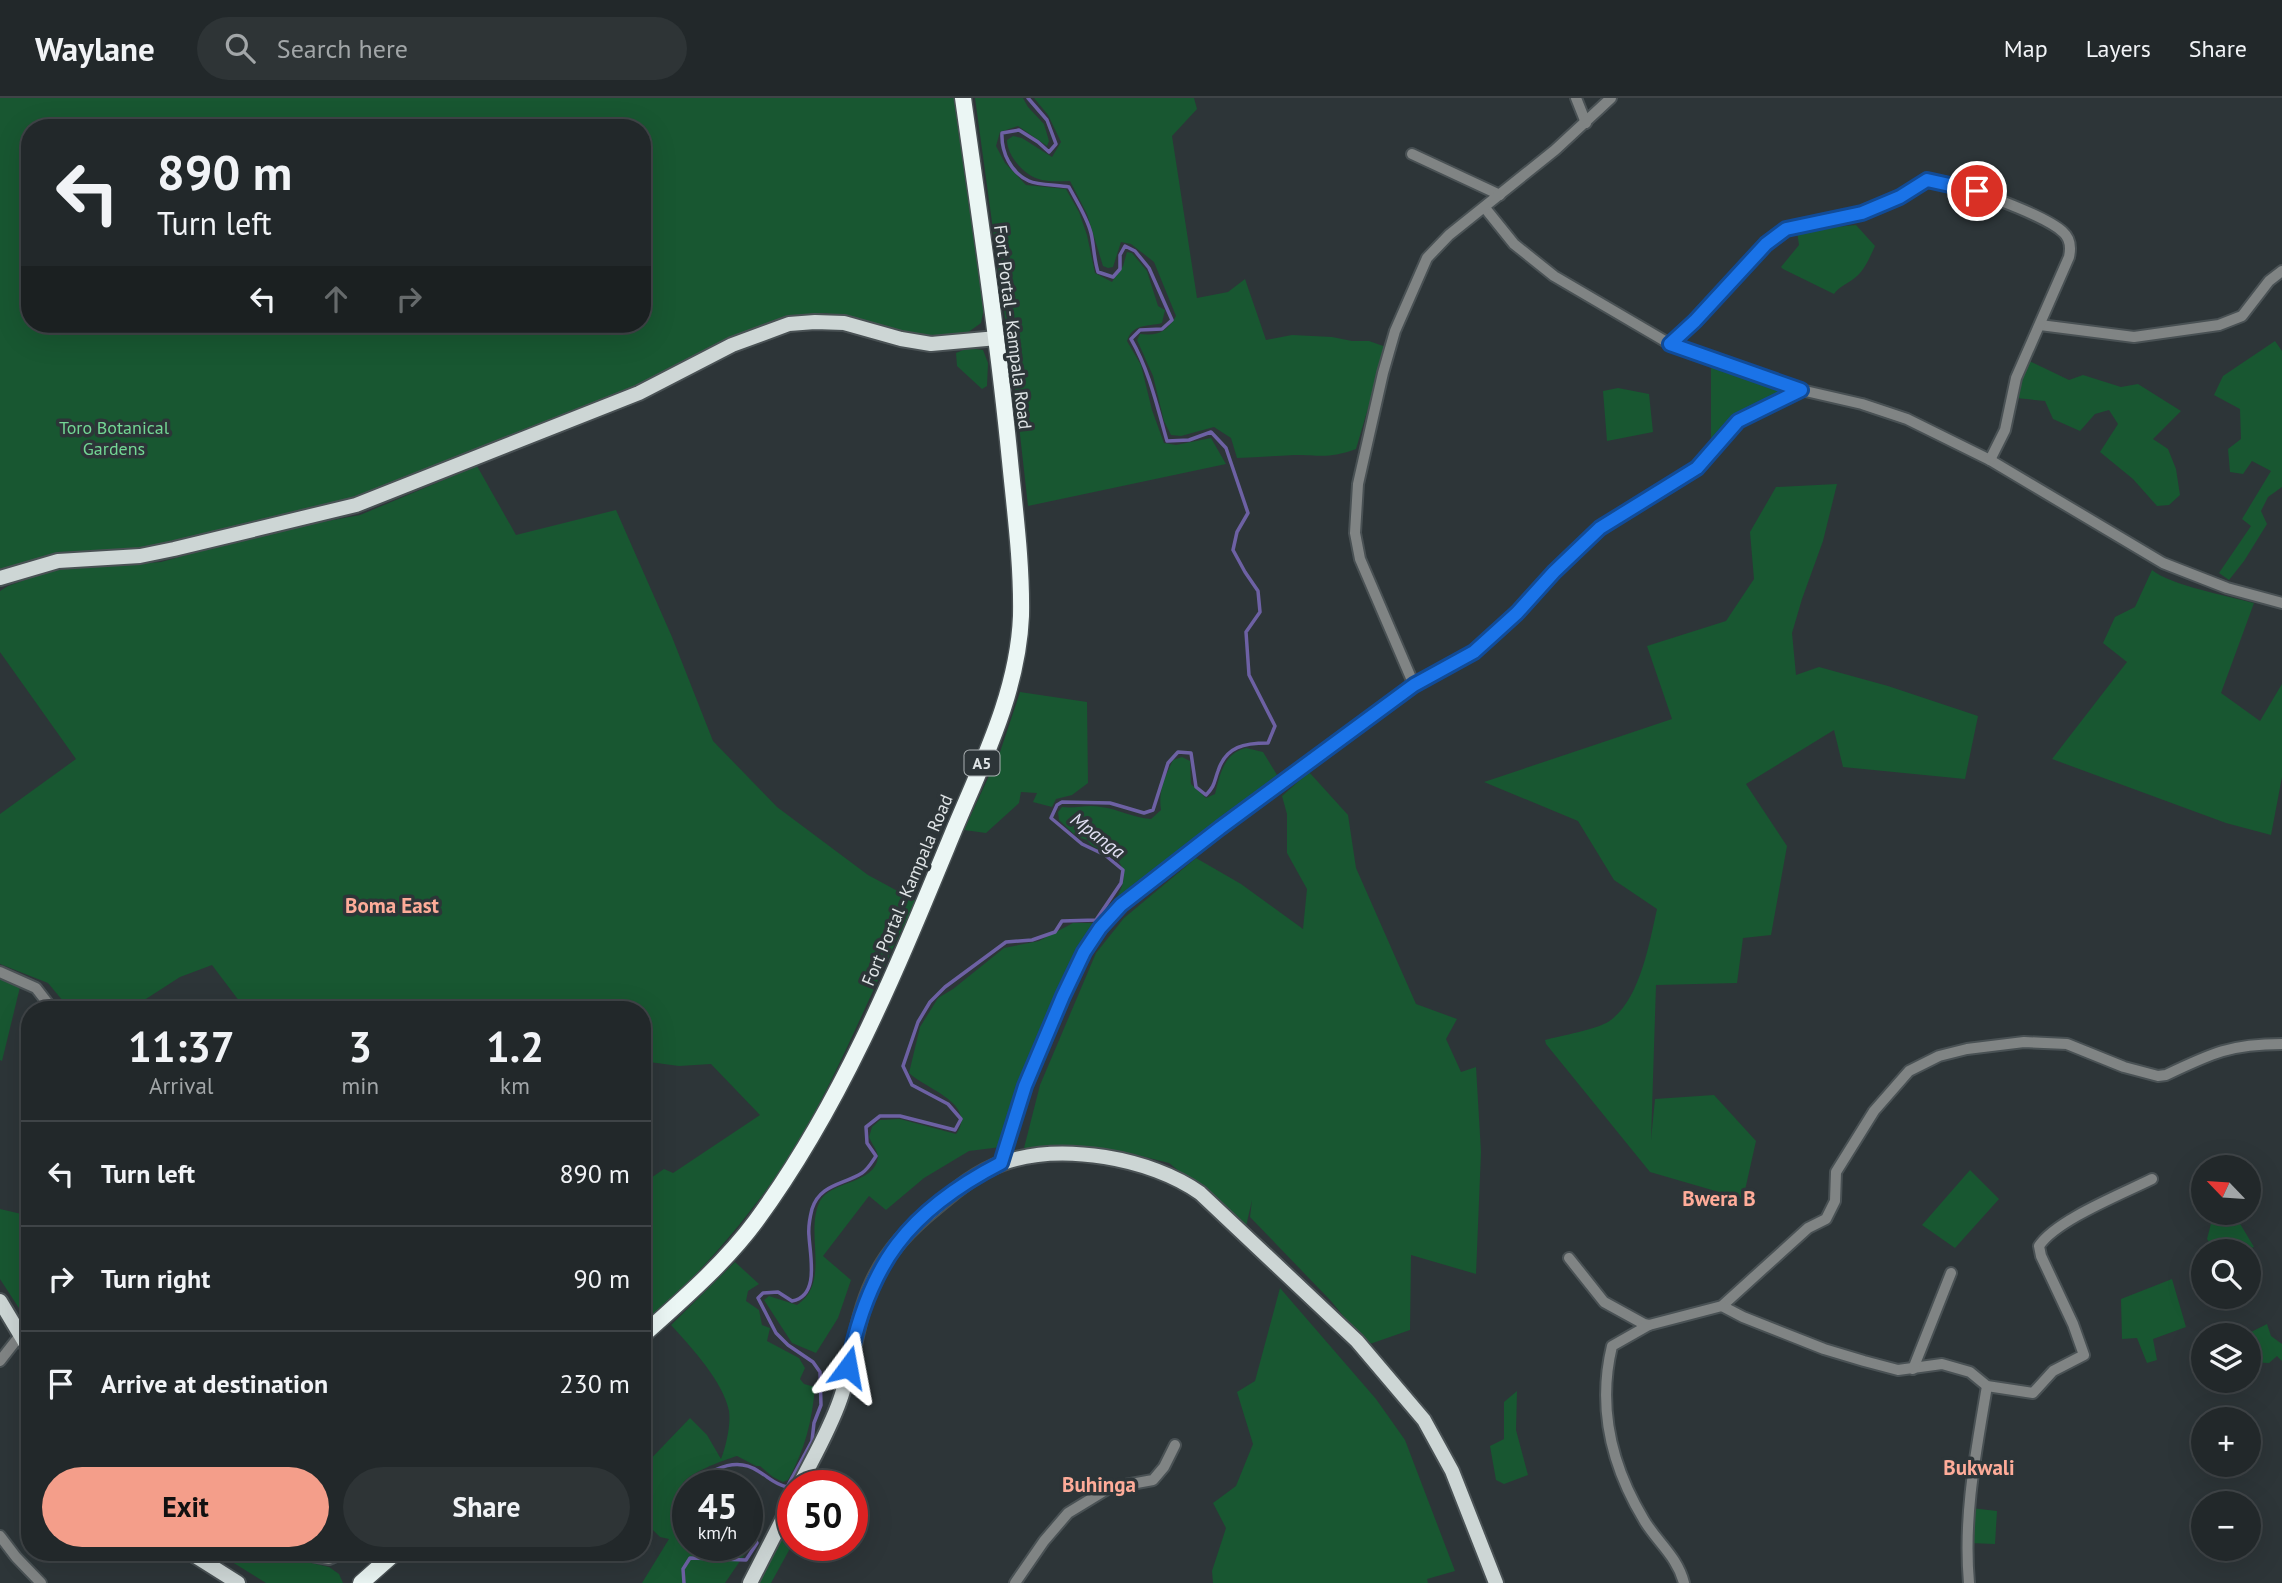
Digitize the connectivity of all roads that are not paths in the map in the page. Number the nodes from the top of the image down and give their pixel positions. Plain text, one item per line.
1 (963, 98) edge
2 (1576, 98) edge
3 (1611, 98) edge
4 (1586, 123) junction
5 (1412, 154) dead end
6 (1500, 195) junction
7 (1485, 208) junction
8 (2282, 271) edge
9 (2040, 325) junction
10 (997, 338) junction
11 (1670, 344) junction
12 (1801, 390) junction
13 (1990, 460) junction
14 (0, 578) edge
15 (2282, 603) edge
16 (1414, 685) junction
17 (0, 972) edge
18 (45, 1001) edge
19 (2282, 1044) edge
20 (1001, 1163) junction
21 (2152, 1180) dead end
22 (1569, 1258) dead end
23 (1951, 1273) dead end
24 (0, 1301) edge
25 (1722, 1306) junction
26 (1649, 1325) junction
27 (651, 1328) edge
28 (21, 1334) joint
29 (0, 1361) edge
30 (1913, 1368) junction
31 (1987, 1386) junction
32 (1175, 1445) dead end
33 (807, 1470) edge
34 (777, 1530) edge
35 (0, 1536) edge
36 (204, 1561) edge
37 (386, 1561) edge
38 (41, 1583) edge
39 (238, 1583) edge
40 (361, 1583) edge
41 (750, 1583) edge
42 (1015, 1583) edge
43 (1496, 1583) edge
44 (1684, 1583) edge
45 (1969, 1583) edge

1 - 10 highway, Fort Portal - Kampala Road / A5
2 - 4 street
3 - 4 street
4 - 6 street
5 - 6 street
6 - 7 street
7 - 11 street
7 - 16 street
8 - 9 street
9 - 11 street
9 - 13 street
10 - 14 main road
10 - 27 highway, Fort Portal - Kampala Road / A5
11 - 12 street
12 - 13 street
12 - 16 street
13 - 15 street
16 - 20 street
17 - 18 street
19 - 25 street
20 - 33 main road
20 - 43 main road
21 - 31 street
22 - 26 street
23 - 30 street
24 - 28 main road
25 - 26 street
25 - 30 street
26 - 44 street
28 - 29 street
30 - 31 street
31 - 45 street
32 - 42 street
34 - 41 main road
35 - 38 street
36 - 39 main road
37 - 40 highway

